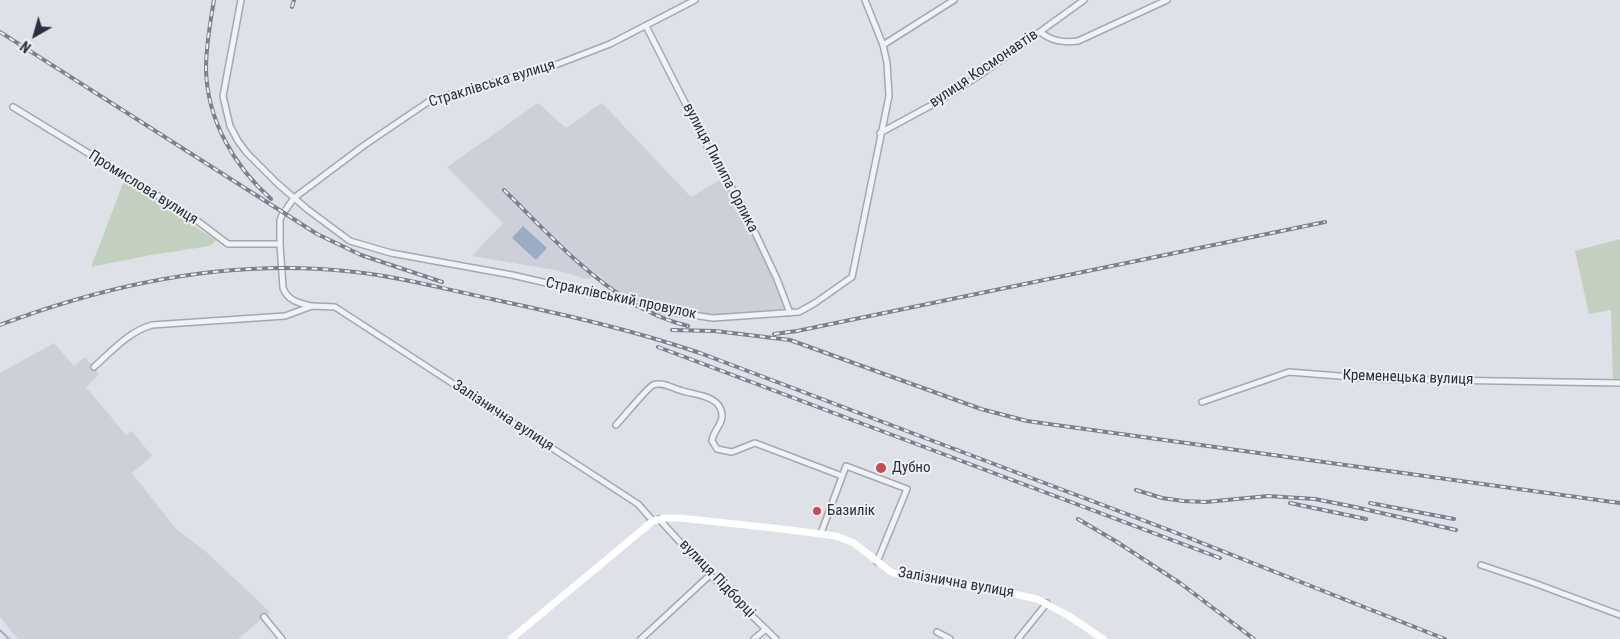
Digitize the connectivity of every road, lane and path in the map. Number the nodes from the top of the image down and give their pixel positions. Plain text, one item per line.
1 (241, 0) edge
2 (696, 0) edge
3 (865, 0) edge
4 (954, 0) edge
5 (1084, 0) edge
6 (1167, 0) edge
7 (646, 26) junction
8 (1040, 32) junction
9 (883, 45) junction
10 (13, 106) dead end
11 (880, 133) junction
12 (294, 198) junction
13 (280, 244) junction
14 (312, 306) junction
15 (790, 313) junction
16 (94, 367) dead end
17 (1620, 382) edge
18 (1202, 402) dead end
19 (616, 425) dead end
20 (842, 476) junction
21 (656, 520) junction
22 (821, 534) junction
23 (877, 562) junction
24 (1481, 565) dead end
25 (710, 575) junction
26 (1047, 603) junction
27 (1620, 615) edge
28 (264, 617) dead end
29 (766, 629) junction
30 (937, 632) dead end
31 (282, 639) edge
32 (511, 639) edge
33 (641, 639) edge
34 (754, 639) edge
35 (776, 639) edge
36 (950, 639) edge
37 (1018, 639) edge
38 (1104, 639) edge

1 - 12 street
2 - 7 street, Страклівська вулиця
3 - 9 street, Страклівський провулок
4 - 9 street
5 - 8 street, вулиця Космонавтів
6 - 8 street
7 - 12 street, Страклівська вулиця
7 - 15 street, вулиця Пилипа Орлика
8 - 11 street, вулиця Космонавтів
9 - 11 street, Страклівський провулок
10 - 13 street, Промислова вулиця
11 - 15 street, Страклівський провулок
12 - 13 street, Страклівська вулиця
12 - 15 street, Страклівський провулок
13 - 14 street, Страклівська вулиця
14 - 16 street
14 - 21 street, Залізнична вулиця
17 - 18 street, Кременецька вулиця
19 - 20 street
20 - 22 street
20 - 23 street
21 - 22 main road, Залізнична вулиця
21 - 25 street, вулиця Підборці
21 - 32 main road
22 - 23 main road, Залізнична вулиця
23 - 26 main road, Залізнична вулиця
24 - 27 street
25 - 29 street, вулиця Підборці
25 - 33 street
26 - 37 street
26 - 38 main road, Залізнична вулиця
28 - 31 street
29 - 34 street
29 - 35 street, вулиця Підборці
30 - 36 street

